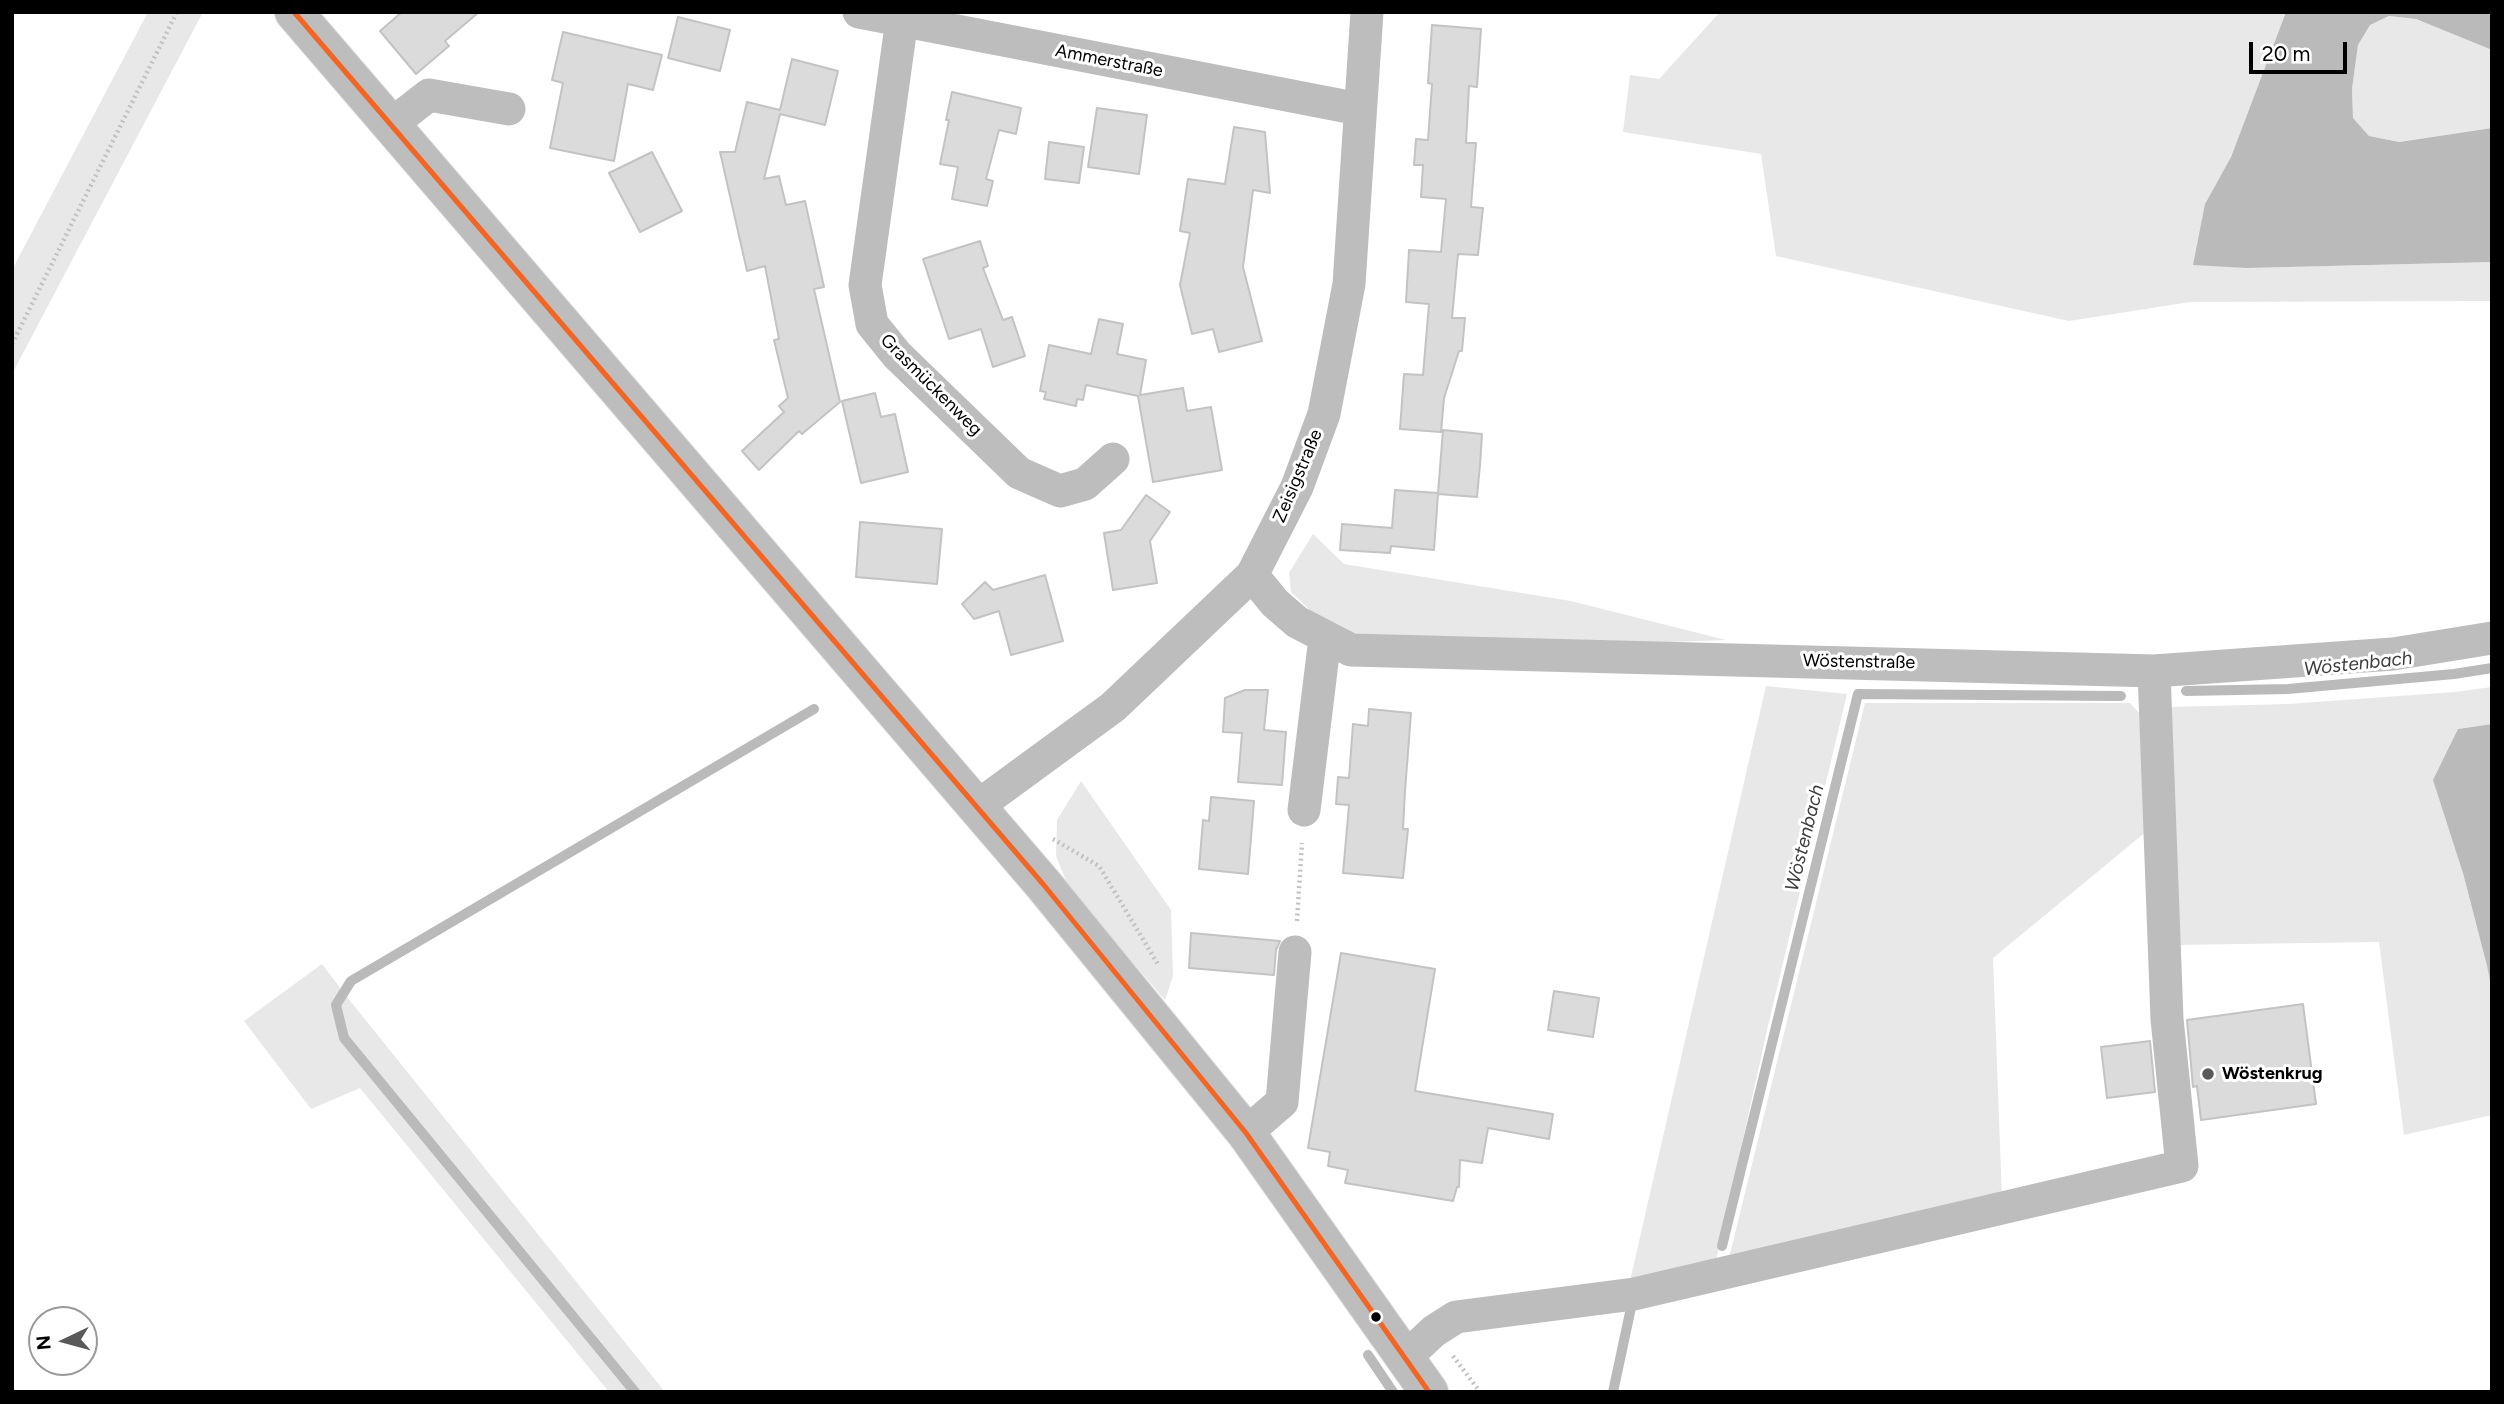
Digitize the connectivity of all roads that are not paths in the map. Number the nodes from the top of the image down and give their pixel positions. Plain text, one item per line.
1 (293, 12) edge
2 (859, 12) edge
3 (1367, 12) edge
4 (903, 17) edge
5 (509, 108) dead end
6 (1359, 109) junction
7 (389, 126) junction
8 (1113, 459) dead end
9 (1252, 575) junction
10 (1325, 638) junction
11 (2492, 638) edge
12 (2154, 670) junction
13 (975, 808) junction
14 (1304, 810) road end
15 (1295, 951) road end
16 (1246, 1133) junction
17 (1405, 1358) junction
18 (1429, 1392) edge

1 - 7 main road
2 - 4 street, Ammerstraße
3 - 6 street, Zeisigstraße
4 - 6 street, Ammerstraße
4 - 8 street, Grasmückenweg
5 - 7 street
6 - 9 street, Zeisigstraße
7 - 13 main road
9 - 10 street, Wöstenstraße
9 - 13 street, Zeisigstraße
10 - 12 street, Wöstenstraße
10 - 14 street
11 - 12 street, Wöstenstraße
12 - 17 street
13 - 16 main road
15 - 16 street
16 - 17 main road
17 - 18 main road

